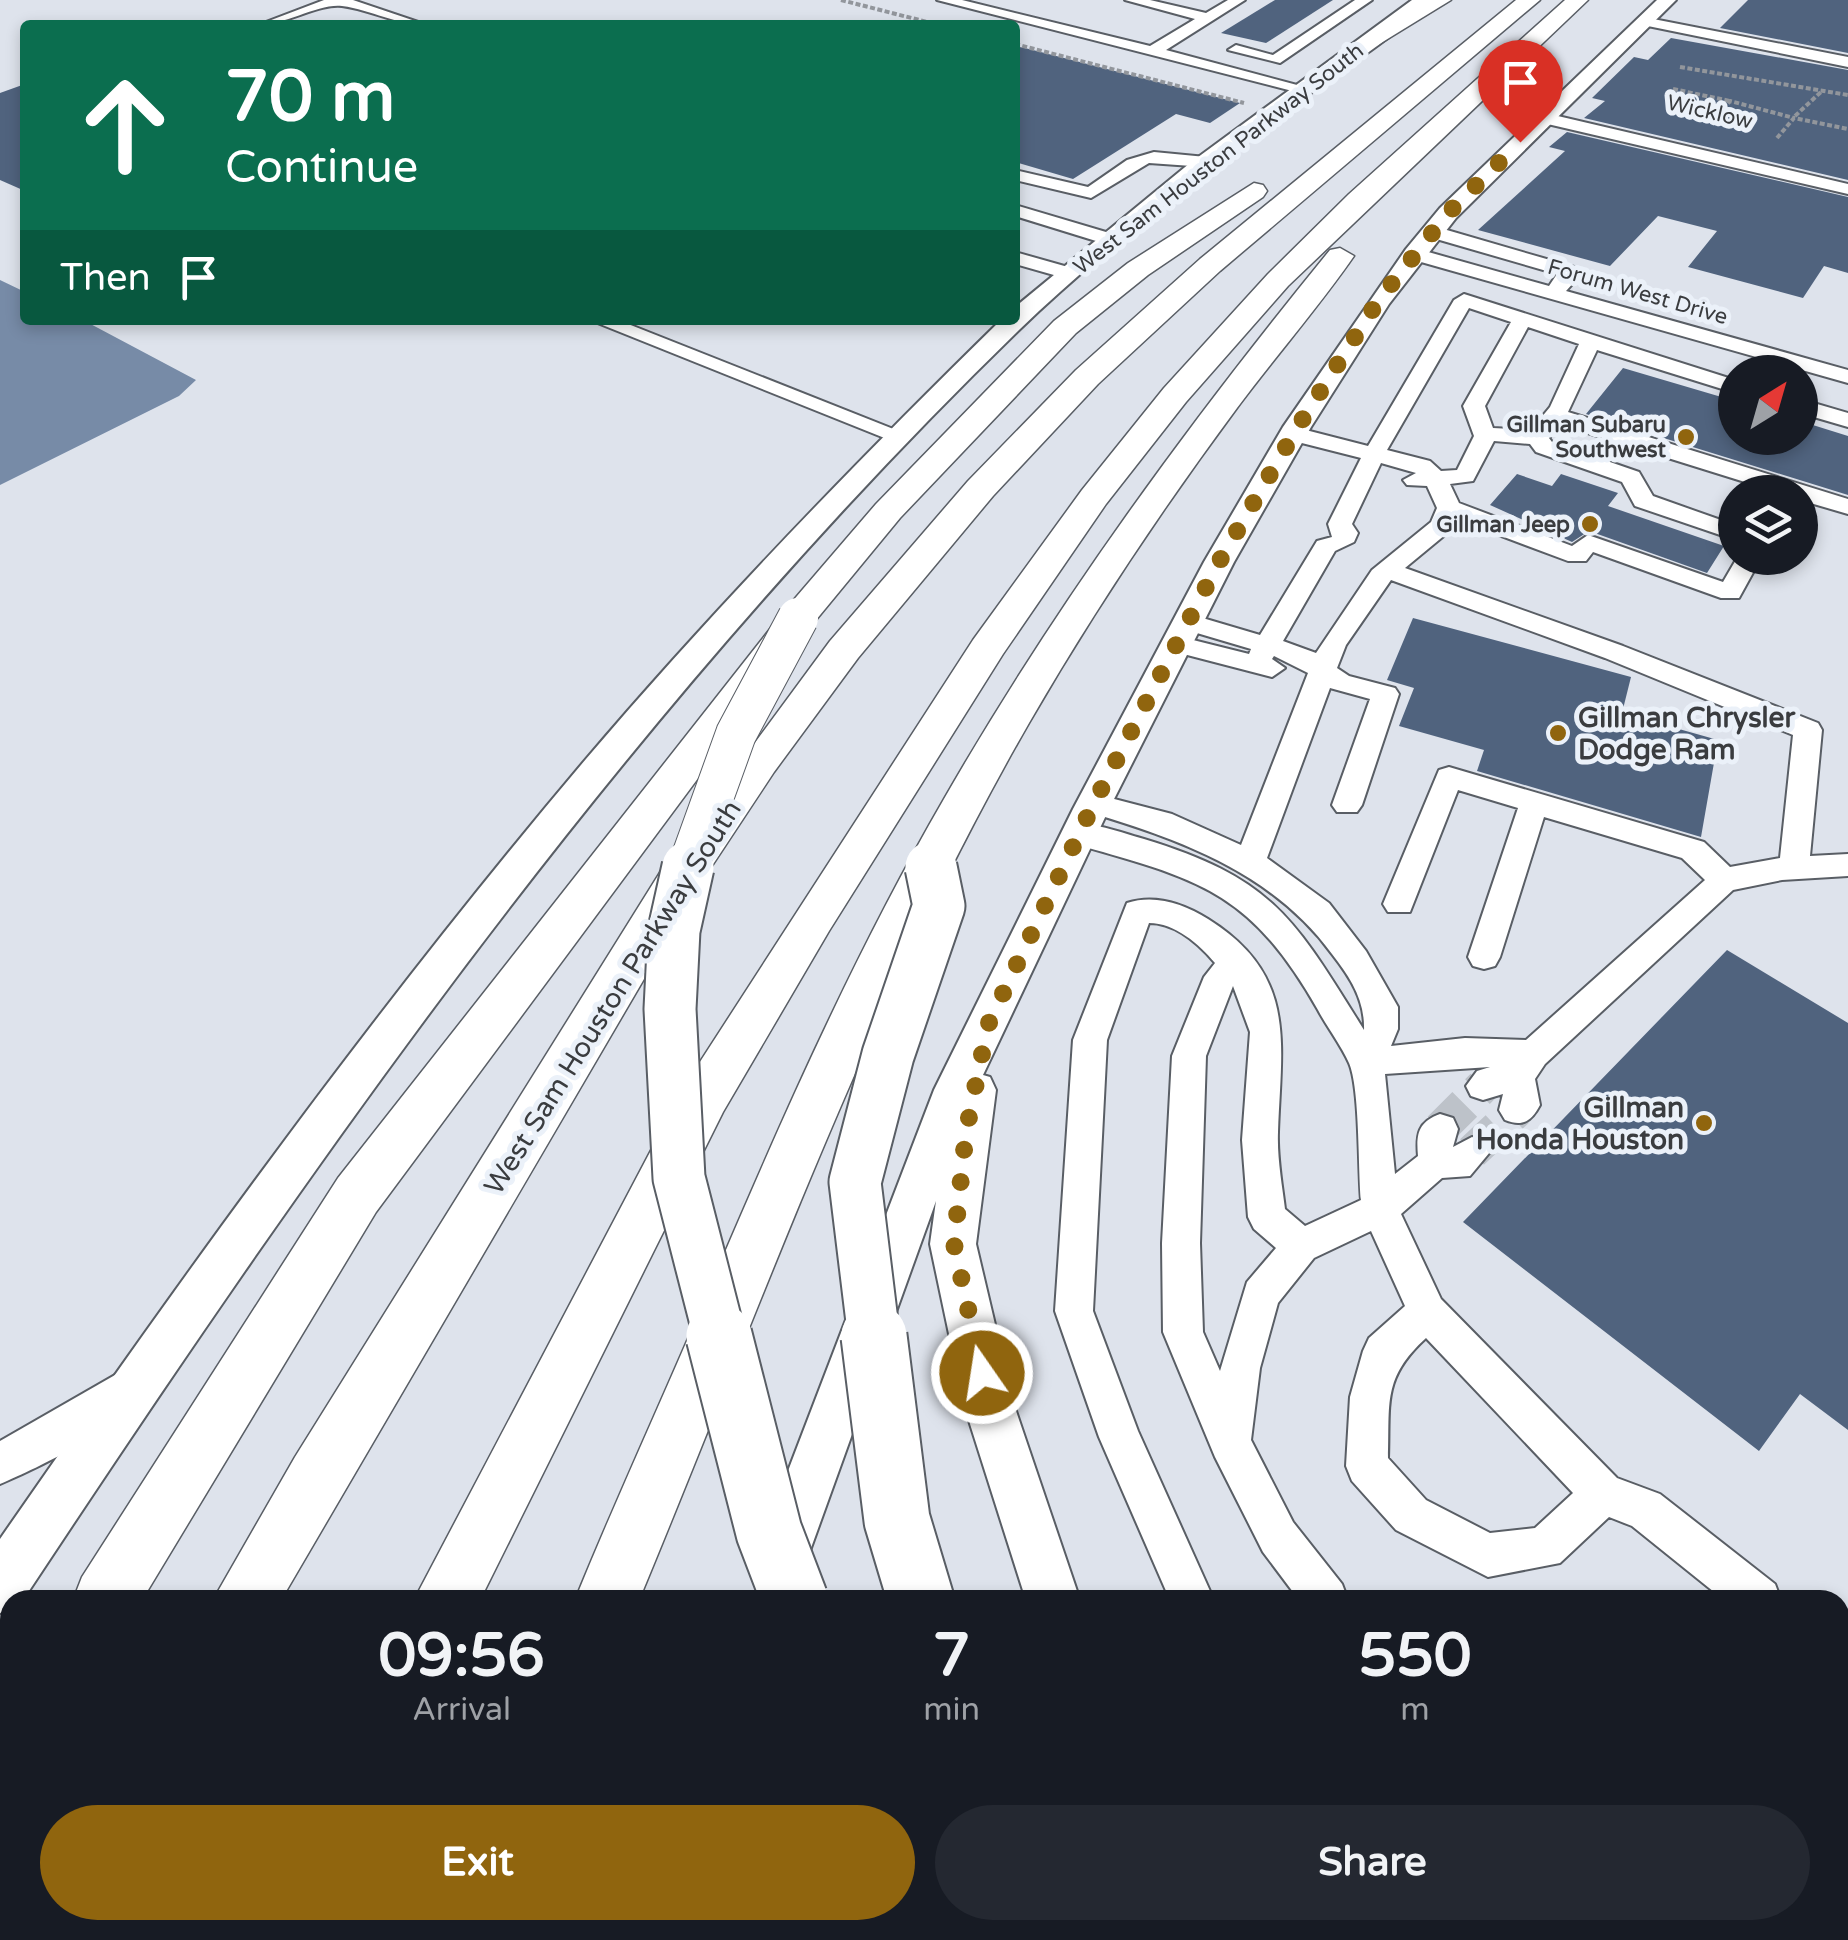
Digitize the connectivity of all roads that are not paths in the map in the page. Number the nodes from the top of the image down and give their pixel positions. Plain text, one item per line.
1 (338, 0) edge
2 (944, 0) edge
3 (1132, 0) edge
4 (1238, 0) edge
5 (1365, 0) edge
6 (1424, 0) edge
7 (1440, 0) edge
8 (1529, 0) edge
9 (1577, 0) edge
10 (1667, 0) edge
11 (1208, 18) junction
12 (280, 20) edge
13 (404, 20) edge
14 (1643, 22) junction
15 (1178, 36) junction
16 (1198, 40) dead end
17 (1368, 41) junction
18 (1217, 45) dead end
19 (1152, 52) junction
20 (1275, 60) junction
21 (1848, 62) edge
22 (1249, 76) junction
23 (1304, 89) junction
24 (1565, 108) junction
25 (1400, 109) junction
26 (1206, 162) junction
27 (1398, 164) junction
28 (1020, 176) edge
29 (1848, 189) edge
30 (1020, 212) edge
31 (1109, 239) junction
32 (1424, 243) junction
33 (1494, 248) junction
34 (1020, 259) edge
35 (1469, 270) junction
36 (1068, 273) junction
37 (1553, 293) junction
38 (1020, 316) edge
39 (1523, 319) junction
40 (613, 325) edge
41 (1010, 325) edge
42 (1719, 340) junction
43 (1591, 341) junction
44 (1692, 374) junction
45 (1843, 376) edge
46 (1718, 382) edge
47 (1818, 399) edge
48 (1818, 411) edge
49 (1554, 415) junction
50 (1848, 420) edge
51 (895, 434) junction
52 (1485, 436) junction
53 (1537, 438) junction
54 (1289, 442) junction
55 (1370, 461) junction
56 (1435, 478) junction
57 (1848, 507) edge
58 (1449, 508) junction
59 (1718, 526) edge
60 (1387, 570) junction
61 (1740, 575) edge
62 (798, 618) junction
63 (1183, 633) junction
64 (1261, 654) junction
65 (1321, 671) junction
66 (1534, 803) junction
67 (1095, 804) junction
68 (1347, 805) dead end
69 (1080, 834) junction
70 (941, 843) junction
71 (1250, 862) junction
72 (1848, 865) edge
73 (1794, 868) junction
74 (1724, 880) junction
75 (1399, 904) dead end
76 (1484, 957) dead end
77 (1238, 964) junction
78 (988, 1025) junction
79 (1368, 1062) junction
80 (1522, 1081) junction
81 (1483, 1086) tunnel mouth
82 (1472, 1152) dead end
83 (1380, 1209) junction
84 (1301, 1246) junction
85 (1427, 1312) junction
86 (139, 1379) junction
87 (1230, 1443) junction
88 (0, 1463) edge
89 (1602, 1494) junction
90 (0, 1586) edge
91 (111, 1590) edge
92 (251, 1590) edge
93 (451, 1590) edge
94 (611, 1590) edge
95 (771, 1590) edge
96 (792, 1590) edge
97 (917, 1590) edge
98 (1050, 1590) edge
99 (1188, 1590) edge
100 (1318, 1590) edge
101 (1746, 1590) edge

1 - 12 street
1 - 13 street
2 - 19 street
3 - 11 street
4 - 11 street
5 - 20 street
6 - 17 main road, West Sam Houston Parkway South
7 - 17 highway
8 - 25 highway, West Sam Houston Parkway South
9 - 27 highway
10 - 14 main road
11 - 15 street
14 - 21 street
14 - 24 main road
15 - 16 street
15 - 19 street
17 - 23 main road, West Sam Houston Parkway South
18 - 20 street
19 - 22 street
20 - 22 street
22 - 23 street
23 - 26 main road, West Sam Houston Parkway South
24 - 29 street
24 - 32 main road
25 - 62 highway
25 - 92 highway, West Sam Houston Parkway South
26 - 28 street
26 - 31 main road, West Sam Houston Parkway South
27 - 70 highway
27 - 93 highway, bridge
30 - 31 street
31 - 36 main road, West Sam Houston Parkway South
32 - 33 street
32 - 35 street, Forum West Drive
32 - 54 main road
33 - 35 street
33 - 37 street
34 - 36 street
35 - 37 street, Forum West Drive
36 - 38 main road, West Sam Houston Parkway South
37 - 42 street, Forum West Drive
39 - 43 street
39 - 52 street
39 - 55 street
40 - 51 street
41 - 51 main road, West Sam Houston Parkway South
42 - 44 street
42 - 45 street, Forum West Drive
43 - 44 street
43 - 49 street
44 - 46 street
45 - 47 street
48 - 50 street
49 - 53 street
49 - 57 street
51 - 86 main road, West Sam Houston Parkway South
52 - 53 street
52 - 56 street
53 - 59 street
54 - 55 street
54 - 63 main road
55 - 56 street
55 - 64 street
56 - 58 street
58 - 60 street
58 - 61 street
60 - 65 street
60 - 73 street
62 - 91 highway, bridge
62 - 96 highway, bridge
63 - 64 street
63 - 67 main road
64 - 65 street
65 - 68 street
65 - 71 street
66 - 74 street
66 - 75 street
66 - 76 street
67 - 69 main road
67 - 71 street
69 - 78 main road
69 - 79 street
70 - 94 highway, bridge
70 - 97 highway, bridge
71 - 79 street
72 - 73 street
73 - 74 street
74 - 80 street
77 - 84 street
77 - 87 street
77 - 99 street
78 - 95 main road
78 - 98 main road
79 - 80 street
79 - 83 street
80 - 81 street
82 - 83 street
83 - 84 street
83 - 85 street
84 - 87 street
85 - 89 street
85 - 89 street
86 - 88 street
86 - 90 main road, West Sam Houston Parkway South
87 - 100 street
89 - 101 street

